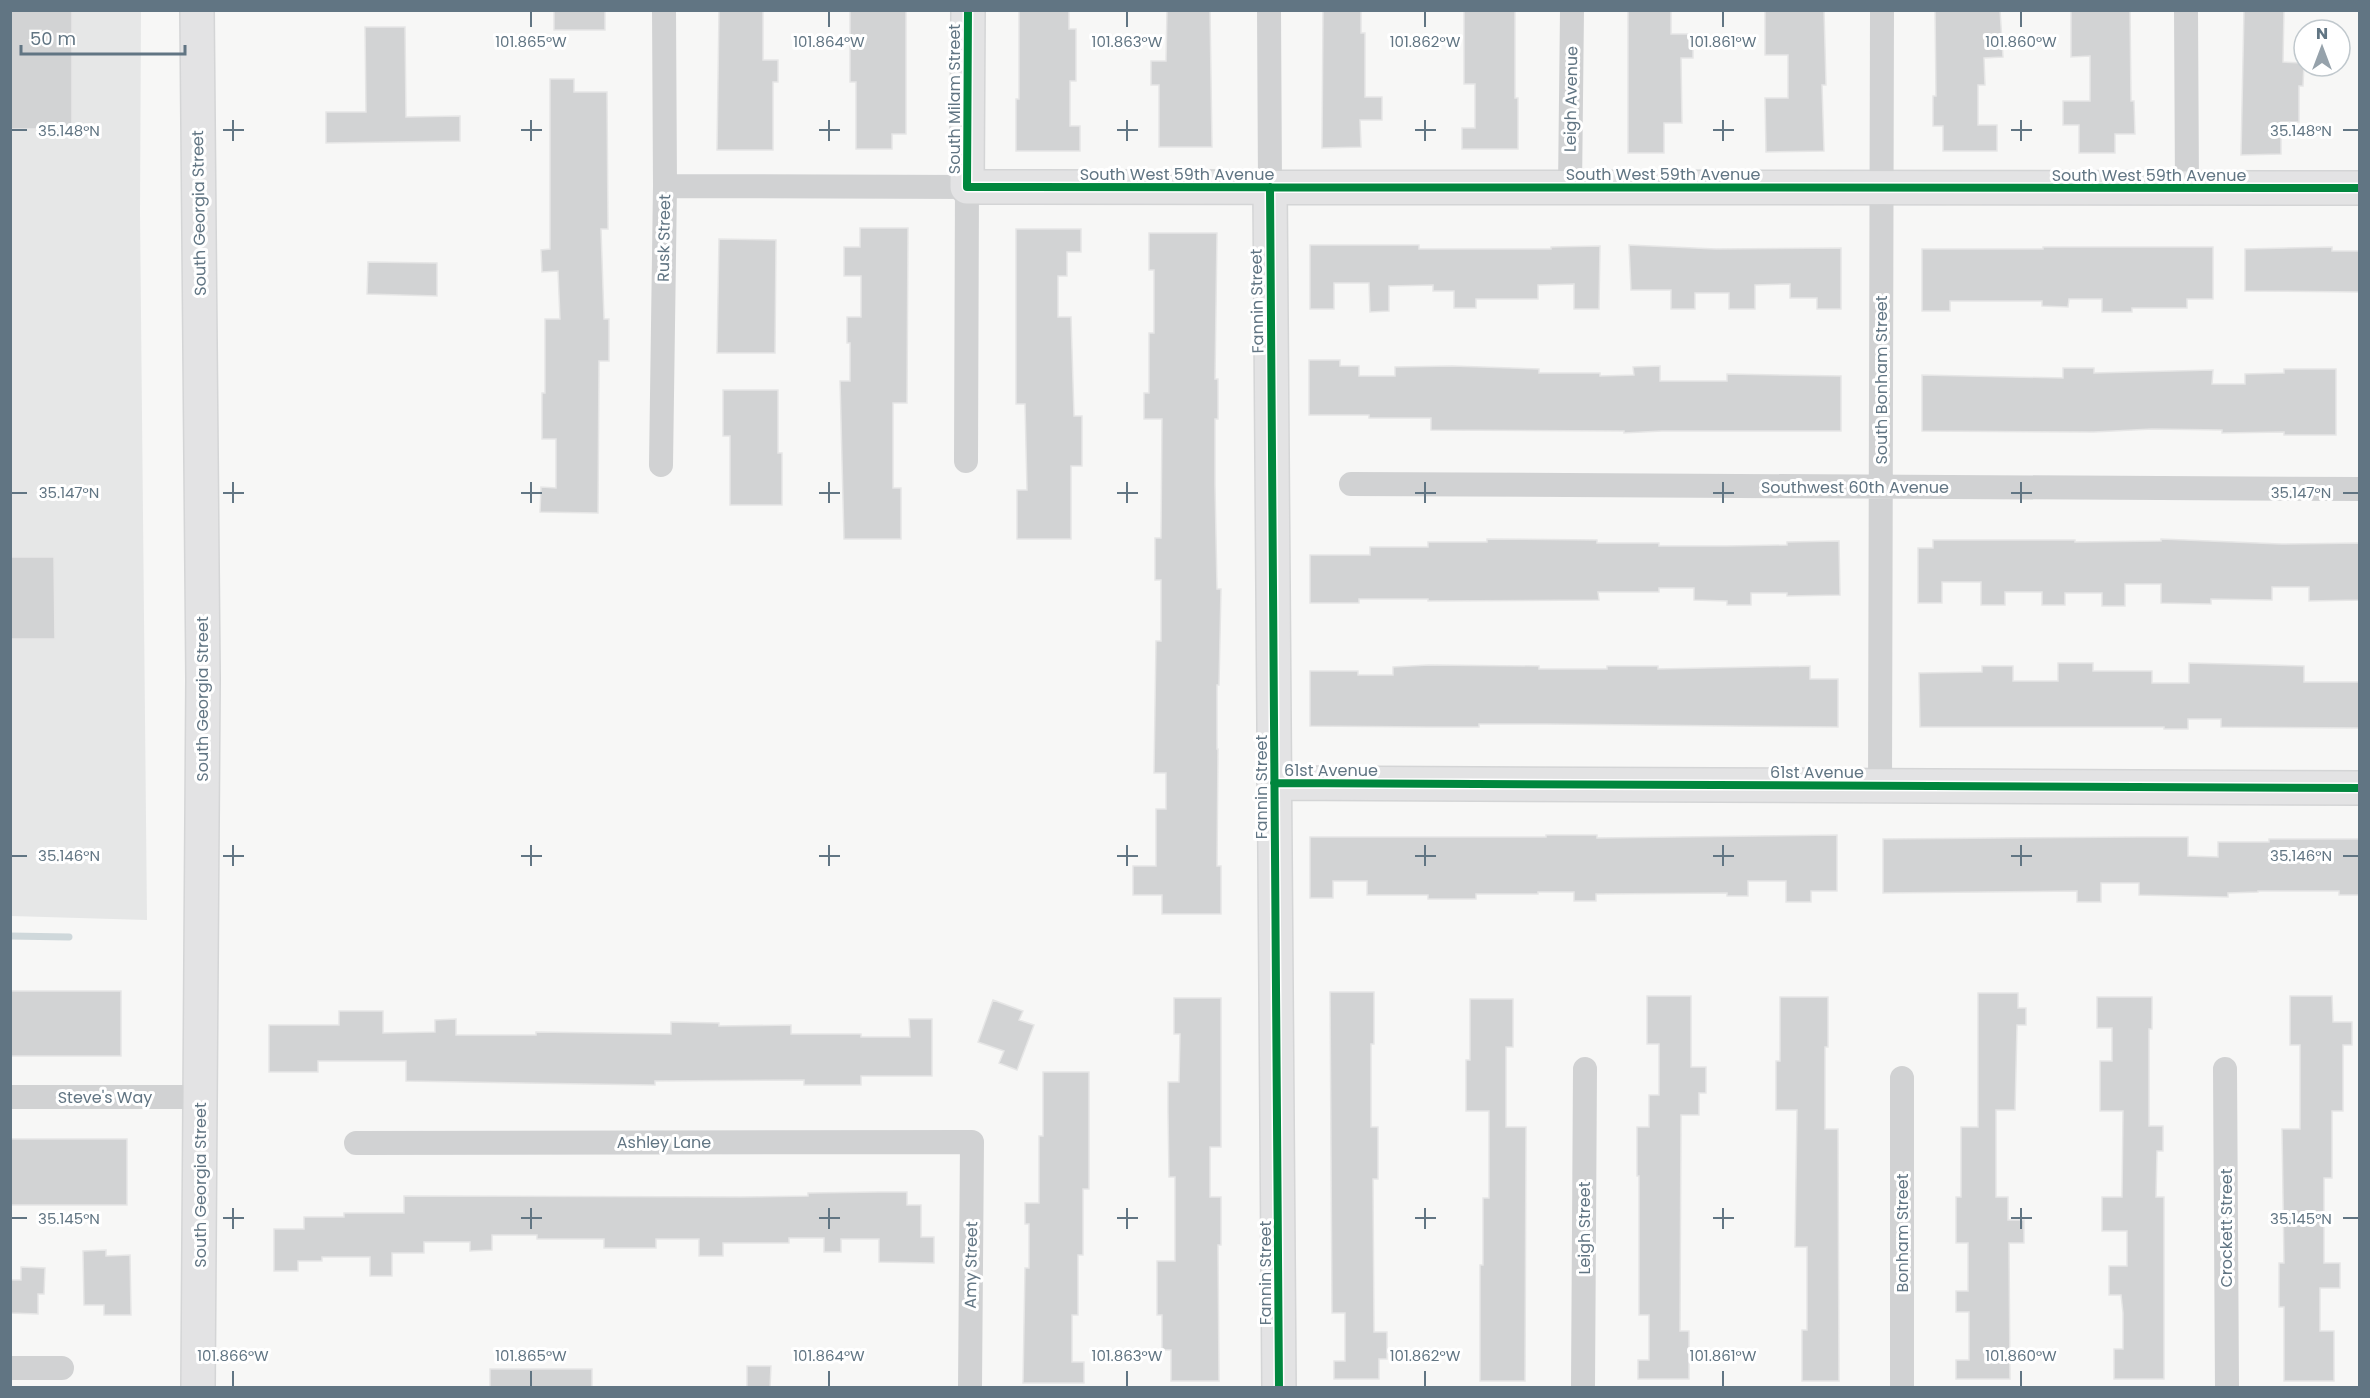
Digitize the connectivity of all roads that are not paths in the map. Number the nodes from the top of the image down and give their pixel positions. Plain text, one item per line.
1 (197, 10) edge
2 (664, 10) edge
3 (968, 10) edge
4 (1269, 10) edge
5 (1572, 10) edge
6 (1882, 10) edge
7 (2186, 10) edge
8 (665, 186) junction
9 (967, 187) junction
10 (1270, 187) junction
11 (1570, 188) junction
12 (1881, 188) junction
13 (2187, 188) junction
14 (2360, 188) edge
15 (966, 461) dead end
16 (661, 465) dead end
17 (1351, 484) dead end
18 (1881, 486) junction
19 (2360, 489) edge
20 (1274, 783) junction
21 (1880, 786) junction
22 (2360, 788) edge
23 (1585, 1069) dead end
24 (2225, 1069) dead end
25 (1902, 1078) dead end
26 (10, 1097) edge
27 (200, 1097) junction
28 (972, 1142) joint
29 (356, 1143) dead end
30 (10, 1368) edge
31 (63, 1368) dead end
32 (198, 1388) edge
33 (970, 1388) edge
34 (1279, 1388) edge
35 (1583, 1388) edge
36 (1902, 1388) edge
37 (2227, 1388) edge

1 - 27 street, South Georgia Street
2 - 8 street, Rusk Street
3 - 9 street, South Milam Street
4 - 10 street
5 - 11 street, Leigh Avenue
6 - 12 street, South Bonham Street
7 - 13 street
8 - 9 street, South West 59th Avenue
8 - 16 street, Rusk Street
9 - 10 street, South West 59th Avenue
9 - 15 street, South Milam Street
10 - 11 street, South West 59th Avenue
10 - 20 street, Fannin Street
11 - 12 street, South West 59th Avenue
12 - 13 street, South West 59th Avenue
12 - 18 street, South Bonham Street
13 - 14 street, South West 59th Avenue
17 - 18 street, Southwest 60th Avenue
18 - 19 street, Southwest 60th Avenue
18 - 21 street, South Bonham Street
20 - 21 street, 61st Avenue
20 - 34 street, Fannin Street
21 - 22 street, 61st Avenue
23 - 35 street, Leigh Street
24 - 37 street, Crockett Street
25 - 36 street, Bonham Street
26 - 27 street, Steve's Way
27 - 32 street, South Georgia Street
28 - 29 street, Ashley Lane
28 - 33 street, Amy Street
30 - 31 street

